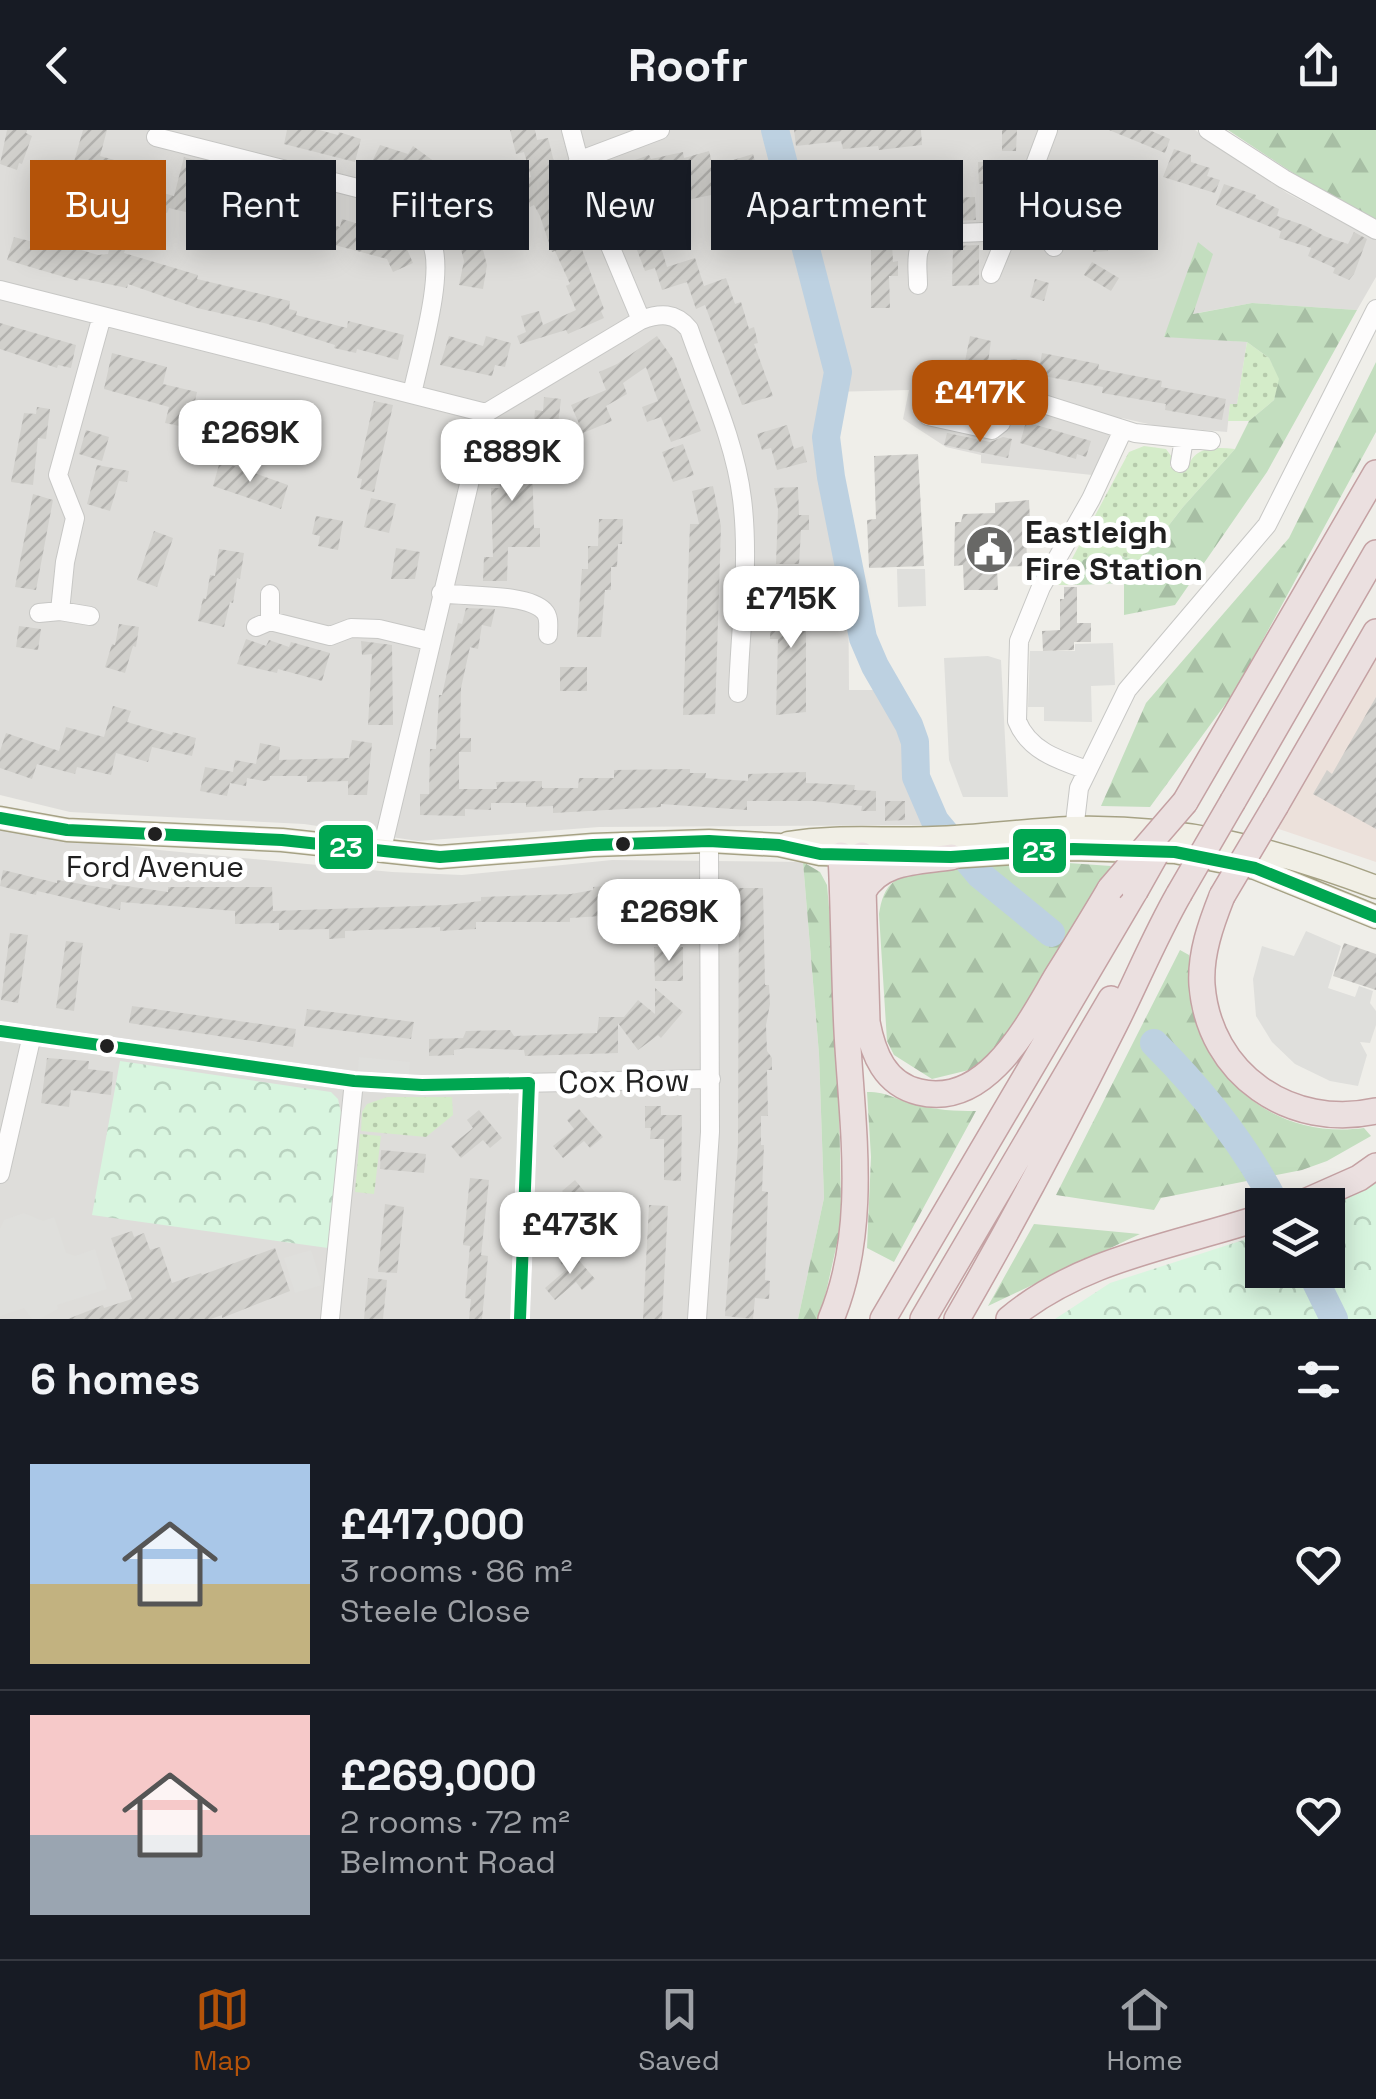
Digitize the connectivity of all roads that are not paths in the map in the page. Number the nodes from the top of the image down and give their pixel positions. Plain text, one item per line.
1 (570, 130) edge
2 (660, 130) edge
3 (1048, 130) edge
4 (1208, 130) edge
5 (167, 146) dead end
6 (578, 160) edge
7 (581, 160) edge
8 (1037, 160) edge
9 (1376, 230) edge
10 (983, 232) edge
11 (609, 250) edge
12 (1001, 250) edge
13 (991, 274) dead end
14 (918, 286) dead end
15 (0, 290) edge
16 (1376, 309) edge
17 (102, 316) junction
18 (641, 320) junction
19 (1014, 369) dead end
20 (412, 394) junction
21 (1010, 394) junction
22 (931, 404) dead end
23 (486, 412) junction
24 (1123, 430) junction
25 (1184, 439) junction
26 (1211, 440) dead end
27 (1180, 463) dead end
28 (1376, 473) edge
29 (1376, 552) edge
30 (441, 593) junction
31 (270, 594) dead end
32 (60, 611) junction
33 (39, 613) dead end
34 (90, 616) dead end
35 (1376, 632) edge
36 (548, 635) dead end
37 (429, 642) junction
38 (738, 693) dead end
39 (1087, 770) junction
40 (0, 818) edge
41 (1073, 838) junction
42 (709, 841) junction
43 (779, 845) junction
44 (843, 851) junction
45 (381, 853) junction
46 (951, 856) junction
47 (1376, 887) edge
48 (1122, 890) junction
49 (862, 892) junction
50 (1376, 916) edge
51 (1155, 938) junction
52 (0, 1031) edge
53 (32, 1035) junction
54 (711, 1078) junction
55 (354, 1081) junction
56 (529, 1083) junction
57 (1376, 1112) edge
58 (1376, 1166) edge
59 (0, 1174) edge
60 (1333, 1188) edge
61 (1245, 1223) edge
62 (330, 1319) edge
63 (520, 1319) edge
64 (696, 1319) edge
65 (831, 1319) edge
66 (883, 1319) edge
67 (923, 1319) edge
68 (956, 1319) edge
69 (1009, 1319) edge

1 - 6 street
2 - 7 street
3 - 8 street
4 - 9 street
5 - 20 street
10 - 14 street
11 - 18 street
12 - 13 street
15 - 17 street
16 - 39 street
17 - 20 street
17 - 32 street
18 - 23 street
18 - 38 street
19 - 21 street
20 - 23 street
21 - 22 street
21 - 24 street
23 - 30 street
24 - 25 street
24 - 39 street
25 - 26 street
25 - 27 street
28 - 48 highway, bridge
29 - 51 highway, bridge
30 - 36 street
30 - 37 street
31 - 37 street
32 - 33 street
32 - 34 street
35 - 57 highway, bridge
37 - 45 street
39 - 41 street
40 - 45 main road
41 - 44 main road
41 - 46 main road
41 - 47 main road
41 - 50 main road
42 - 43 main road
42 - 45 main road
42 - 54 street
43 - 44 main road
43 - 44 main road
44 - 46 main road
44 - 49 highway
44 - 65 highway
46 - 49 highway
48 - 49 highway
48 - 66 highway
51 - 67 highway
51 - 68 highway
52 - 53 street, Cox Row
53 - 55 street, Cox Row
53 - 59 street
54 - 56 street, Cox Row
54 - 64 street
55 - 56 street, Cox Row
55 - 62 street
56 - 63 street
58 - 60 highway
61 - 69 highway

